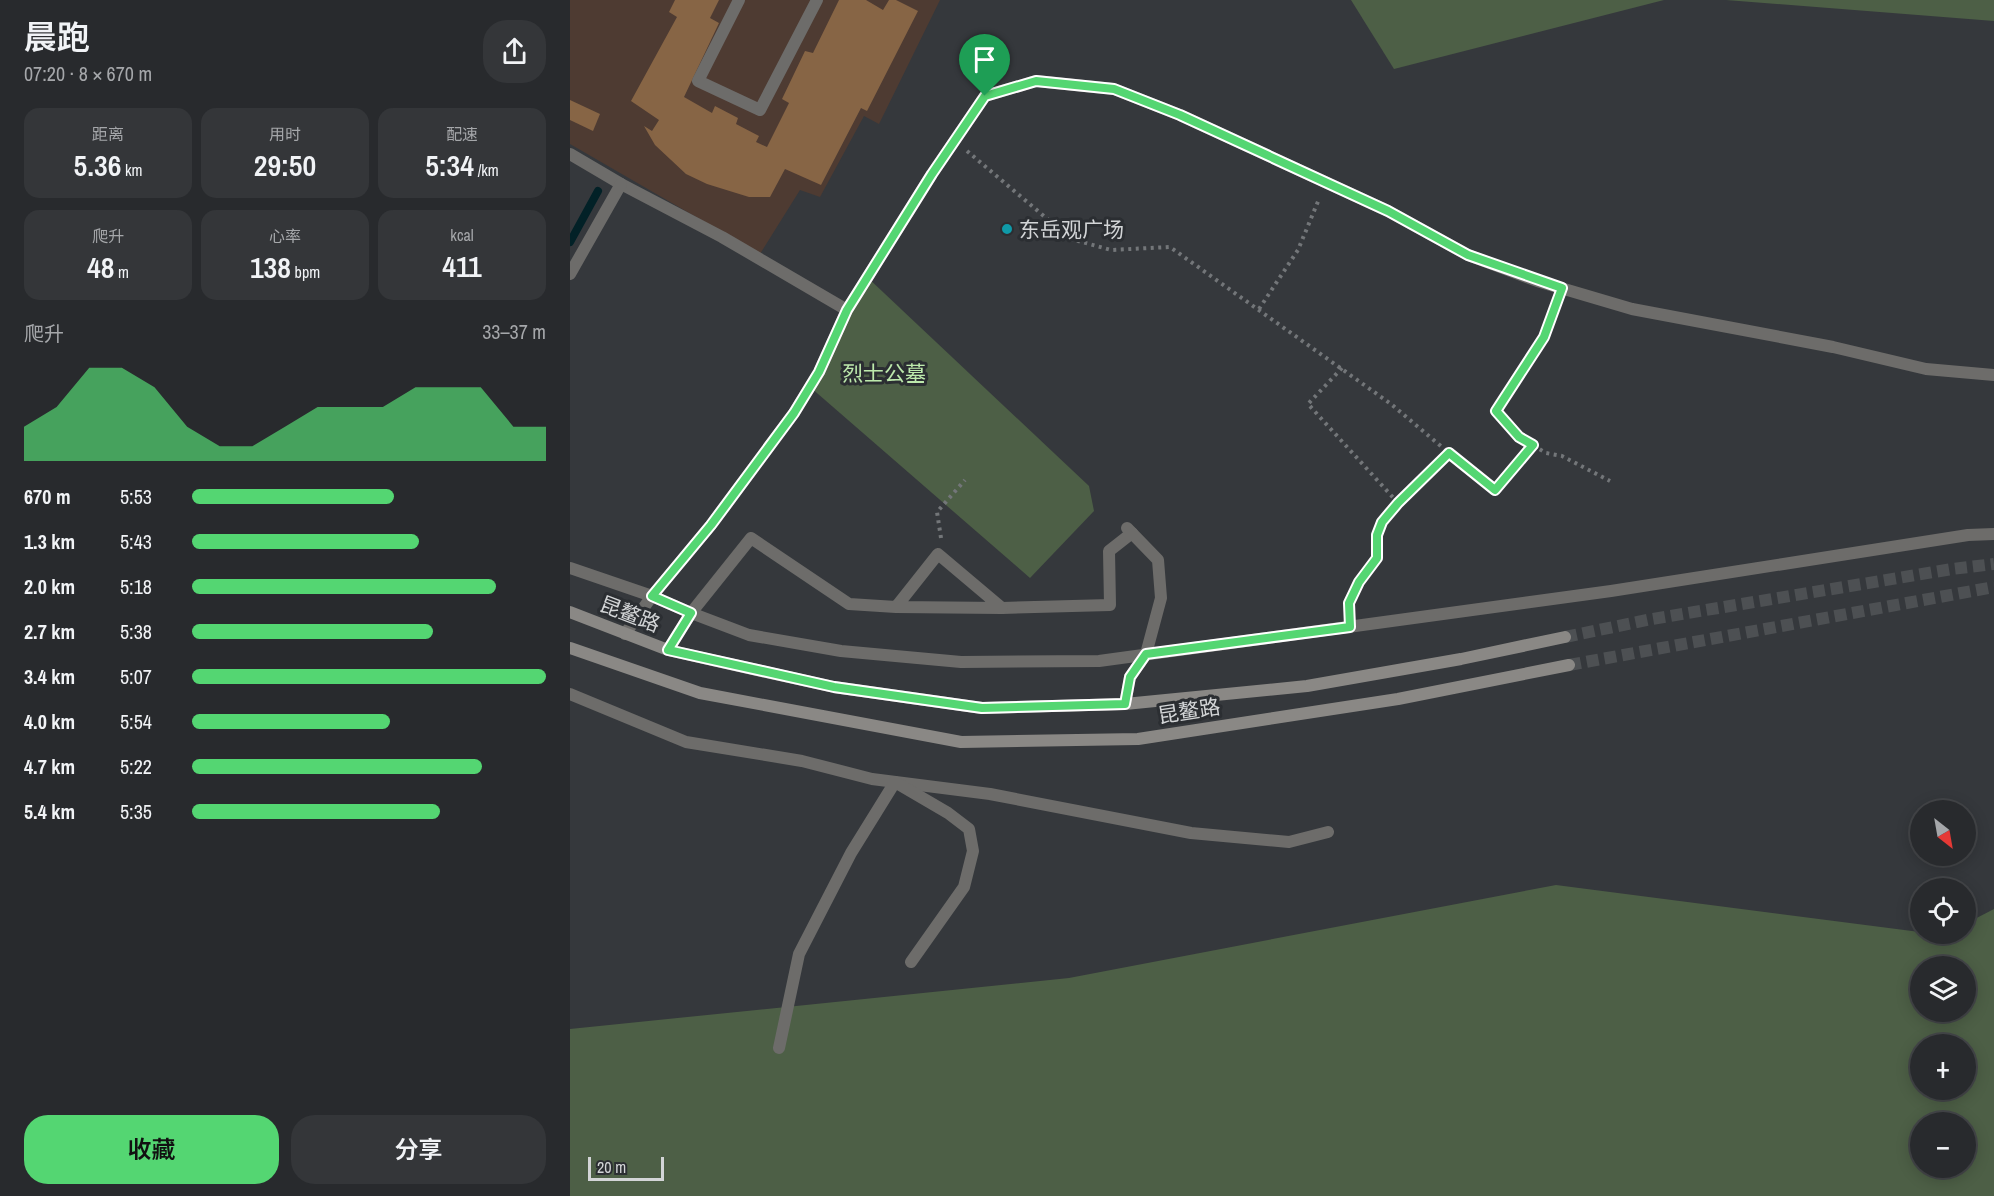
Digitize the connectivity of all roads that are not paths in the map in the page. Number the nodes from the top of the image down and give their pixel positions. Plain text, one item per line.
1 (739, 0) edge
2 (817, 0) edge
3 (570, 154) edge
4 (621, 184) junction
5 (570, 274) edge
6 (847, 310) junction
7 (1994, 375) edge
8 (1994, 534) edge
9 (570, 568) edge
10 (652, 596) junction
11 (896, 607) junction
12 (1002, 608) junction
13 (570, 612) edge
14 (691, 613) junction
15 (625, 634) junction
16 (1565, 637) tunnel mouth
17 (570, 648) edge
18 (668, 650) junction
19 (1146, 654) junction
20 (1569, 665) tunnel mouth
21 (570, 694) edge
22 (1125, 704) junction
23 (895, 782) junction
24 (1328, 832) dead end
25 (911, 962) dead end
26 (779, 1048) dead end

1 - 2 street
3 - 4 street
4 - 5 street
4 - 6 street
6 - 7 street
6 - 10 street
8 - 19 street
9 - 10 street
10 - 14 street
10 - 15 street
11 - 12 street
11 - 12 street
11 - 14 street
12 - 19 street
13 - 15 street, 昆鳌路
14 - 18 street
14 - 19 street
15 - 18 street, 昆鳌路
16 - 22 street, 昆鳌路
17 - 20 street, 昆鳌路
18 - 22 street, 昆鳌路
19 - 22 street
21 - 23 street
23 - 24 street
23 - 25 street
23 - 26 street

